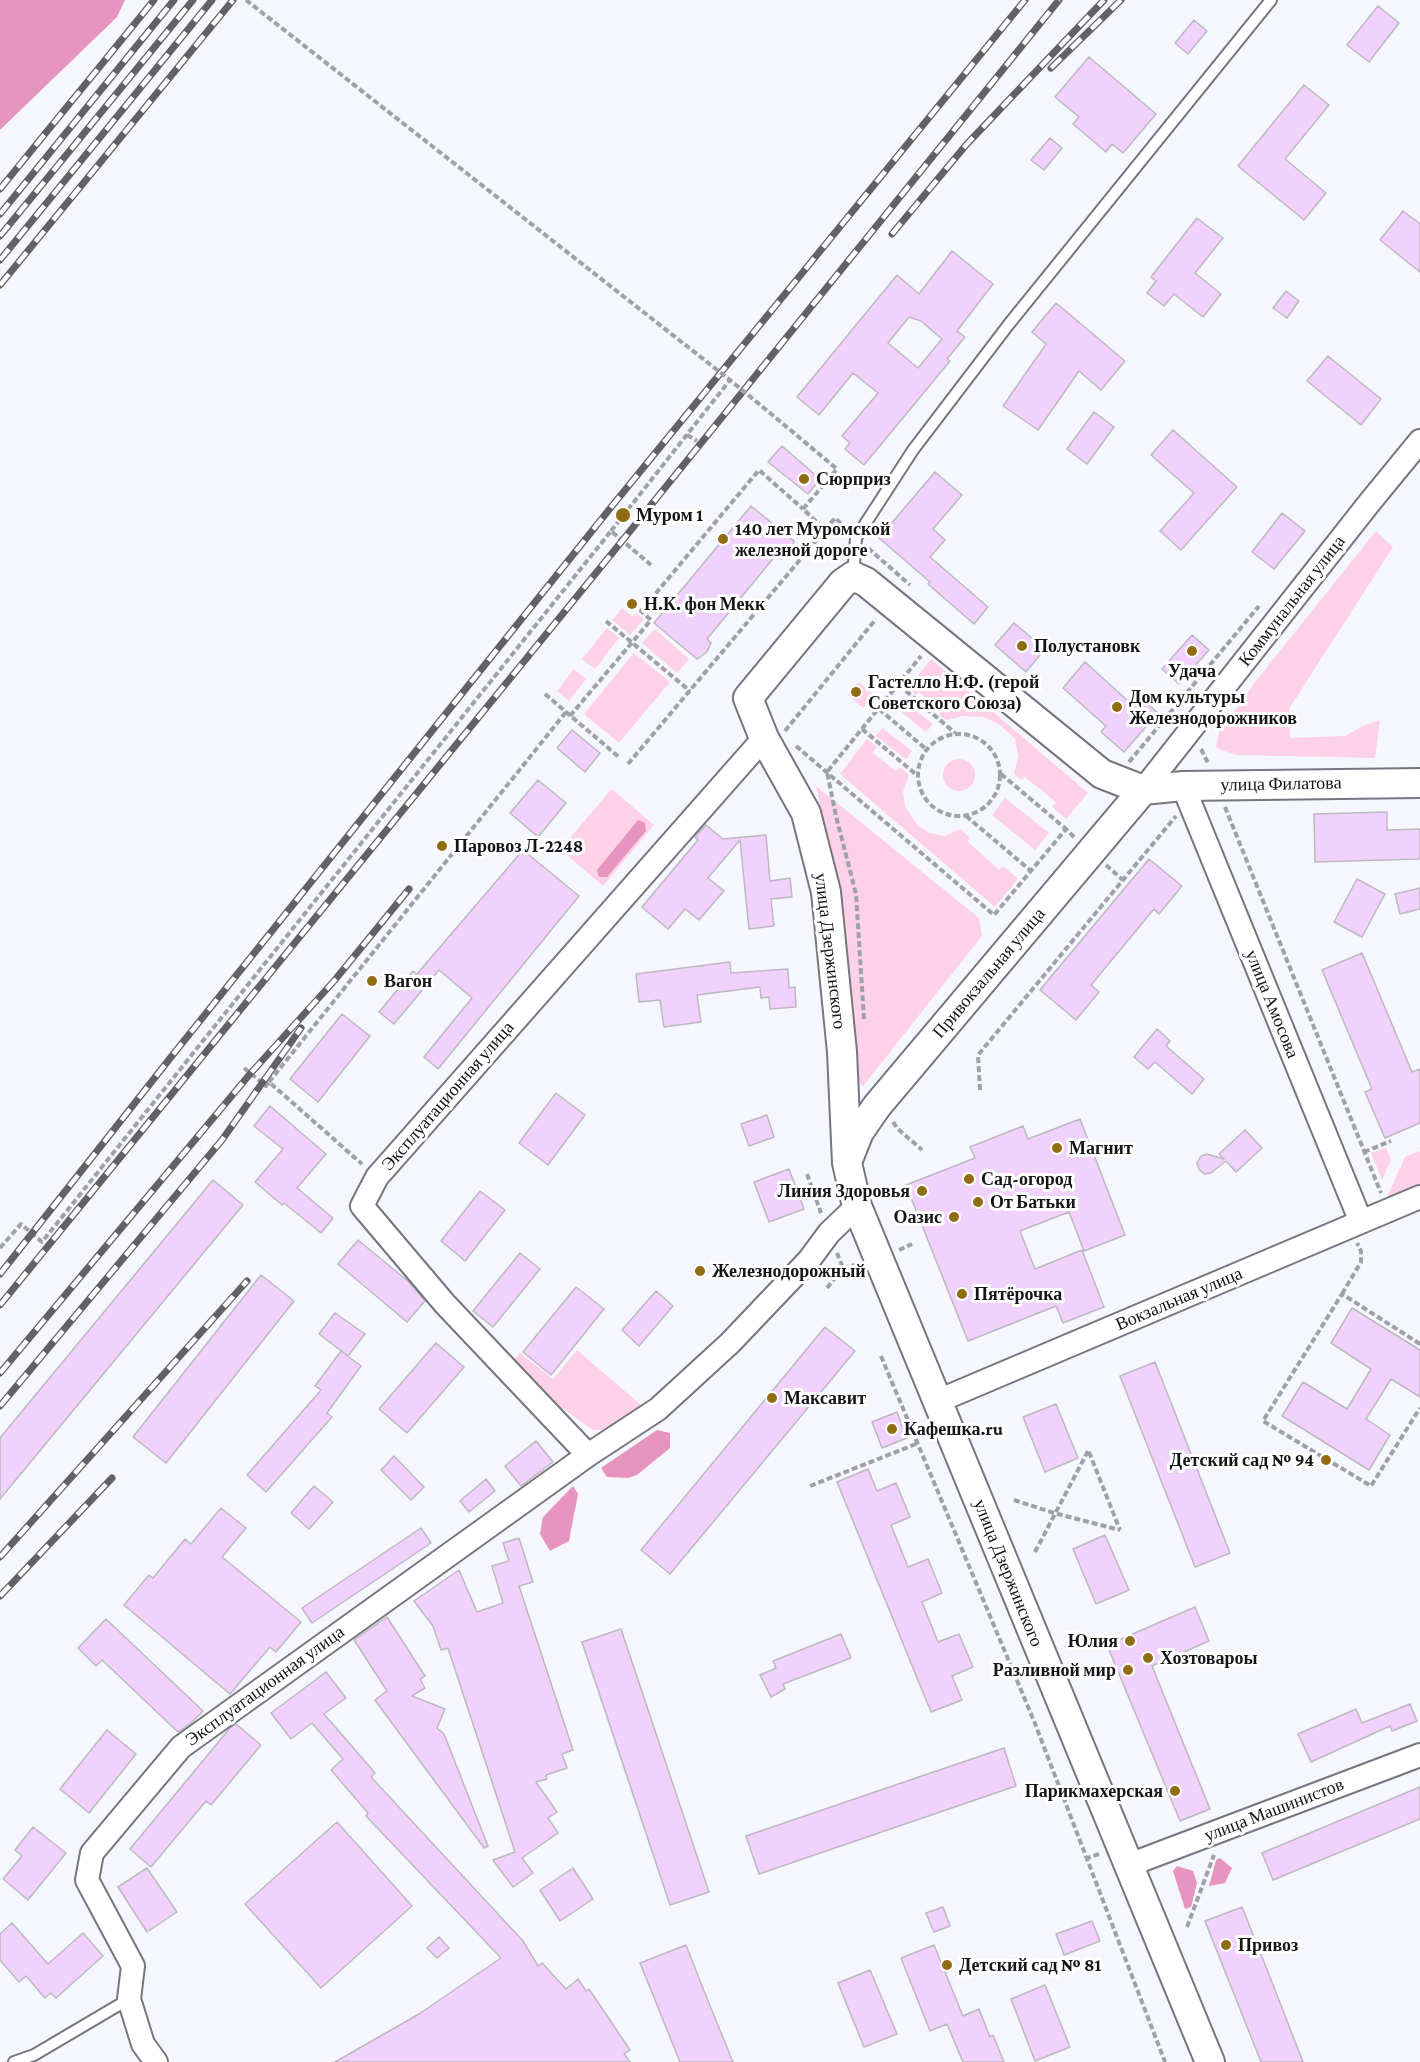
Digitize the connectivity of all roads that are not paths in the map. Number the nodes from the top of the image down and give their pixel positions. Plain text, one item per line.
1 (1271, 0) edge
2 (1420, 441) edge
3 (853, 576) junction
4 (779, 738) junction
5 (1420, 783) edge
6 (1143, 790) junction
7 (1187, 797) junction
8 (843, 1075) junction
9 (878, 1104) junction
10 (847, 1163) junction
11 (1420, 1197) edge
12 (857, 1206) junction
13 (1355, 1224) junction
14 (938, 1401) junction
15 (588, 1455) junction
16 (1420, 1755) edge
17 (1129, 1865) junction
18 (129, 1999) junction
19 (14, 2062) edge
20 (156, 2062) edge
21 (1210, 2062) edge

1 - 3 lane
2 - 6 street, Коммунальная улица
3 - 4 street, улица Дзержинского
3 - 6 street
4 - 8 street, улица Дзержинского
4 - 15 street, Эксплуатационная улица
5 - 7 street, улица Филатова
6 - 7 street, улица Филатова
6 - 9 street, Привокзальная улица
7 - 13 street, улица Амосова
8 - 9 street
8 - 10 street, улица Дзержинского
9 - 10 street, Привокзальная улица
10 - 12 street, улица Дзержинского
11 - 13 street, Вокзальная улица
12 - 14 street, улица Дзержинского
12 - 15 street, Эксплуатационная улица
13 - 14 street, Вокзальная улица
14 - 17 street, улица Дзержинского
15 - 18 street, Эксплуатационная улица
16 - 17 street, улица Машинистов
17 - 21 street, улица Дзержинского
18 - 19 lane
18 - 20 street, Эксплуатационная улица

